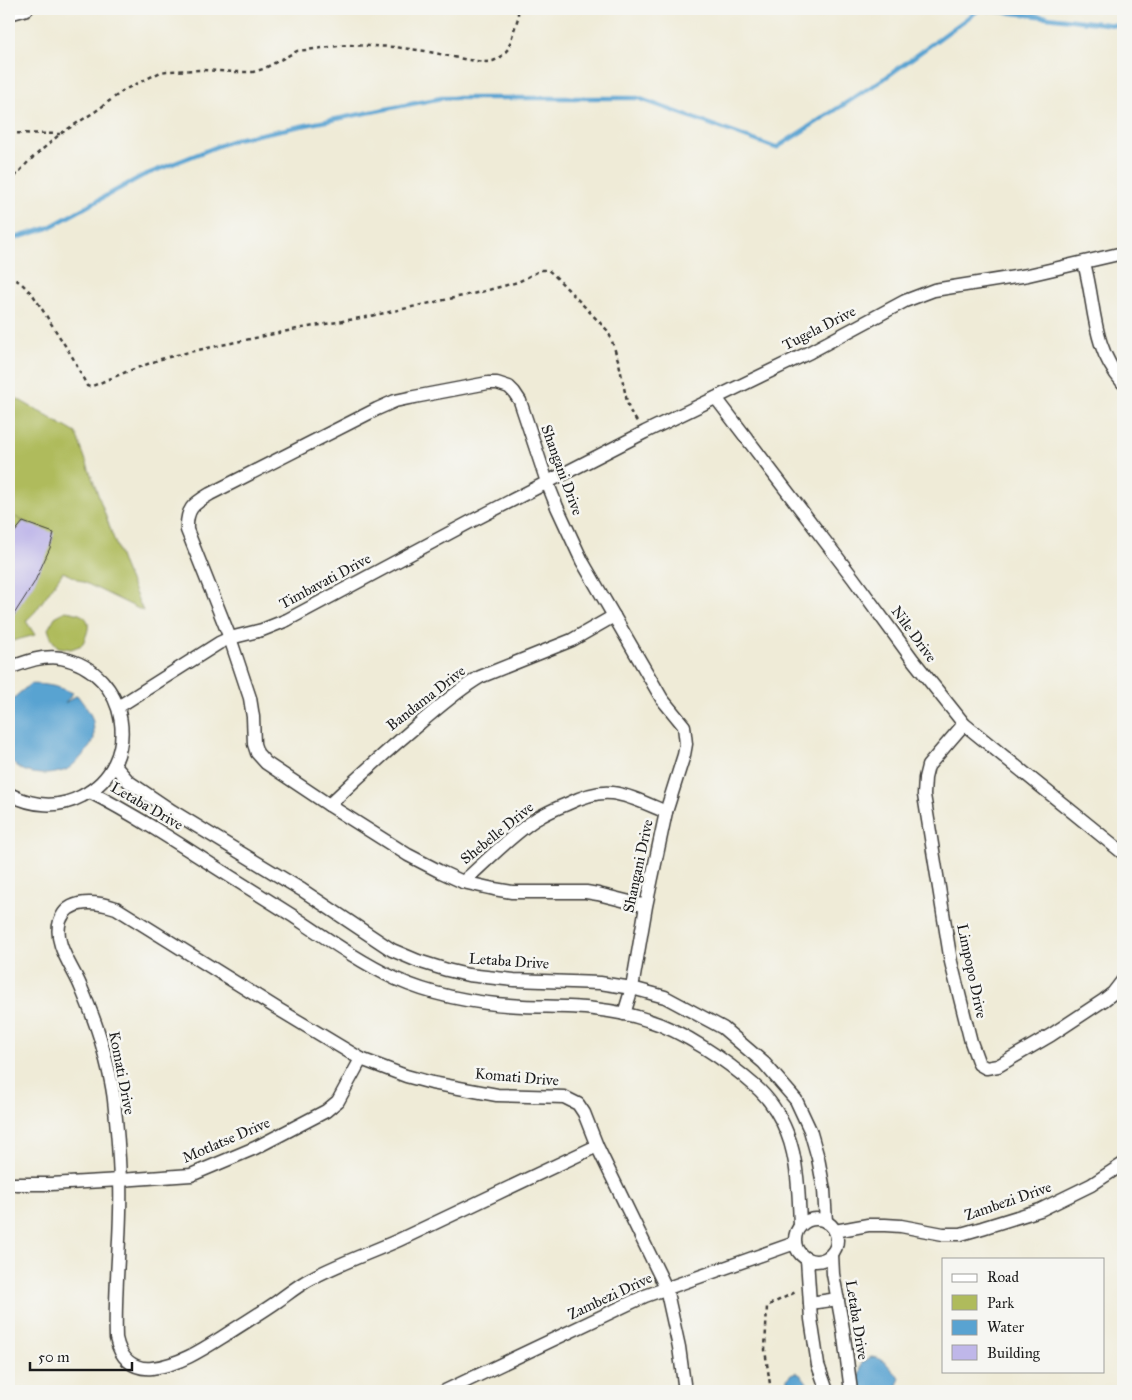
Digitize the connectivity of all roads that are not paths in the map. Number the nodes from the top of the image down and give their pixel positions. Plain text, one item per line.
1 (27, 9) edge
2 (9, 14) edge
3 (1123, 253) edge
4 (1084, 262) junction
5 (1123, 383) edge
6 (716, 398) junction
7 (547, 482) junction
8 (614, 616) junction
9 (230, 638) junction
10 (9, 668) edge
11 (118, 707) junction
12 (964, 724) junction
13 (114, 765) junction
14 (90, 792) junction
15 (9, 794) edge
16 (329, 805) junction
17 (666, 812) junction
18 (1123, 853) edge
19 (463, 882) junction
20 (646, 906) junction
21 (1123, 980) edge
22 (632, 988) junction
23 (624, 1014) junction
24 (361, 1059) junction
25 (597, 1146) junction
26 (1123, 1164) edge
27 (120, 1180) junction
28 (9, 1184) edge
29 (826, 1222) junction
30 (800, 1226) junction
31 (835, 1231) junction
32 (795, 1243) junction
33 (832, 1254) junction
34 (806, 1259) junction
35 (666, 1288) junction
36 (838, 1299) junction
37 (810, 1302) junction
38 (445, 1391) edge
39 (685, 1391) edge
40 (827, 1391) edge
41 (851, 1391) edge

1 - 2 street
3 - 4 street, Tugela Drive
4 - 5 street
4 - 6 street, Tugela Drive
6 - 7 street, Tugela Drive
6 - 12 street, Nile Drive
7 - 8 street, Shangani Drive
7 - 9 street, Timbavati Drive
7 - 9 street, Shangani Drive
8 - 16 street, Bandama Drive
8 - 17 street, Shangani Drive
9 - 11 street, Timbavati Drive
9 - 16 street, Shangani Drive
10 - 11 street
11 - 13 street
12 - 18 street, Nile Drive
12 - 21 street, Limpopo Drive
13 - 14 street
13 - 22 street, Letaba Drive
14 - 15 street
14 - 23 street, Letaba Drive
16 - 19 street, Shangani Drive
17 - 19 street, Shebelle Drive
17 - 20 street, Shangani Drive
19 - 20 street, Shangani Drive
20 - 22 street, Shangani Drive
22 - 23 street, Shangani Drive
22 - 29 street, Letaba Drive
23 - 30 street, Letaba Drive
24 - 25 street, Komati Drive
24 - 27 street, Motlatse Drive
24 - 27 street, Komati Drive
25 - 27 street, Komati Drive
25 - 35 street, Komati Drive
26 - 31 street, Zambezi Drive
27 - 28 street, Motlatse Drive
29 - 30 street
29 - 31 street
30 - 32 street
31 - 33 street
32 - 34 street
32 - 35 street, Zambezi Drive
33 - 34 street
33 - 36 street, Letaba Drive
34 - 37 street
35 - 38 street, Zambezi Drive
35 - 39 street, Komati Drive
36 - 37 street
36 - 41 street, Letaba Drive
37 - 40 street

